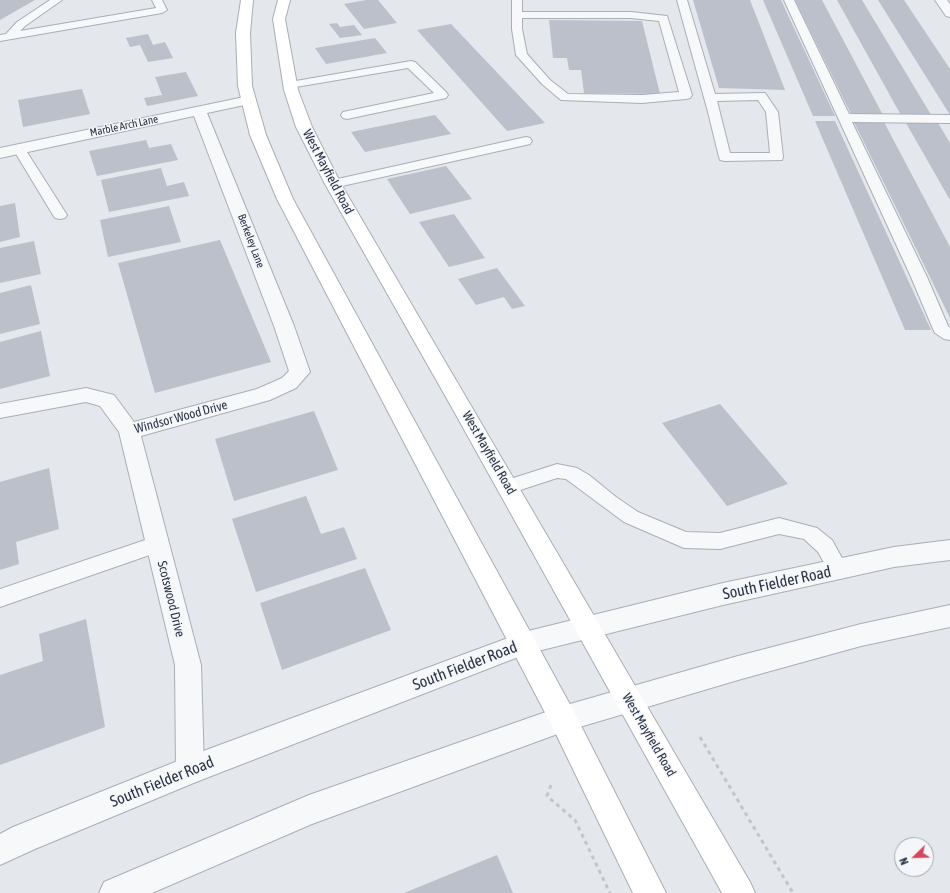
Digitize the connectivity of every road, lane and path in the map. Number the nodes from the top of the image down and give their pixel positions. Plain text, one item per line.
1 (57, 0) edge
2 (157, 0) edge
3 (247, 0) edge
4 (284, 0) edge
5 (517, 0) edge
6 (682, 0) edge
7 (789, 0) edge
8 (941, 0) edge
9 (950, 13) edge
10 (517, 15) junction
11 (5, 37) edge
12 (290, 85) junction
13 (710, 98) junction
14 (249, 100) junction
15 (199, 111) junction
16 (347, 115) dead end
17 (844, 118) junction
18 (950, 119) edge
19 (526, 141) dead end
20 (19, 149) junction
21 (0, 153) edge
22 (333, 184) junction
23 (60, 215) dead end
24 (950, 335) edge
25 (300, 372) joint
26 (0, 411) edge
27 (129, 431) junction
28 (508, 487) junction
29 (157, 544) junction
30 (950, 550) edge
31 (838, 569) junction
32 (0, 598) edge
33 (950, 616) edge
34 (588, 628) junction
35 (524, 643) junction
36 (629, 700) junction
37 (563, 719) junction
38 (700, 737) dead end
39 (190, 770) junction
40 (551, 785) dead end
41 (0, 850) edge
42 (115, 893) edge
43 (610, 893) edge
44 (650, 893) edge
45 (739, 893) edge
46 (793, 893) edge

1 - 11 lane
2 - 11 lane
3 - 14 main road
4 - 12 main road, West Mayfield Road
5 - 10 lane
6 - 13 lane
7 - 17 lane
8 - 9 street
10 - 10 lane
12 - 16 lane
12 - 22 main road, West Mayfield Road
13 - 13 lane
14 - 15 street, Marble Arch Lane
14 - 35 main road
15 - 20 street, Marble Arch Lane
15 - 25 street, Berkeley Lane
17 - 18 lane
17 - 24 lane
19 - 22 lane
20 - 21 street, Marble Arch Lane
20 - 23 lane
22 - 28 main road, West Mayfield Road
25 - 27 street, Windsor Wood Drive
26 - 27 street, Windsor Wood Drive
27 - 29 street, Scotswood Drive
28 - 31 lane
28 - 34 main road, West Mayfield Road
29 - 32 lane
29 - 39 street, Scotswood Drive
30 - 31 street, South Fielder Road
31 - 34 street, South Fielder Road
33 - 36 street
34 - 35 street, South Fielder Road
34 - 36 main road, West Mayfield Road
35 - 37 main road
35 - 39 street, South Fielder Road
36 - 37 street
36 - 45 main road, West Mayfield Road
37 - 42 street
37 - 44 main road
38 - 46 path
39 - 41 street, South Fielder Road
40 - 43 path

